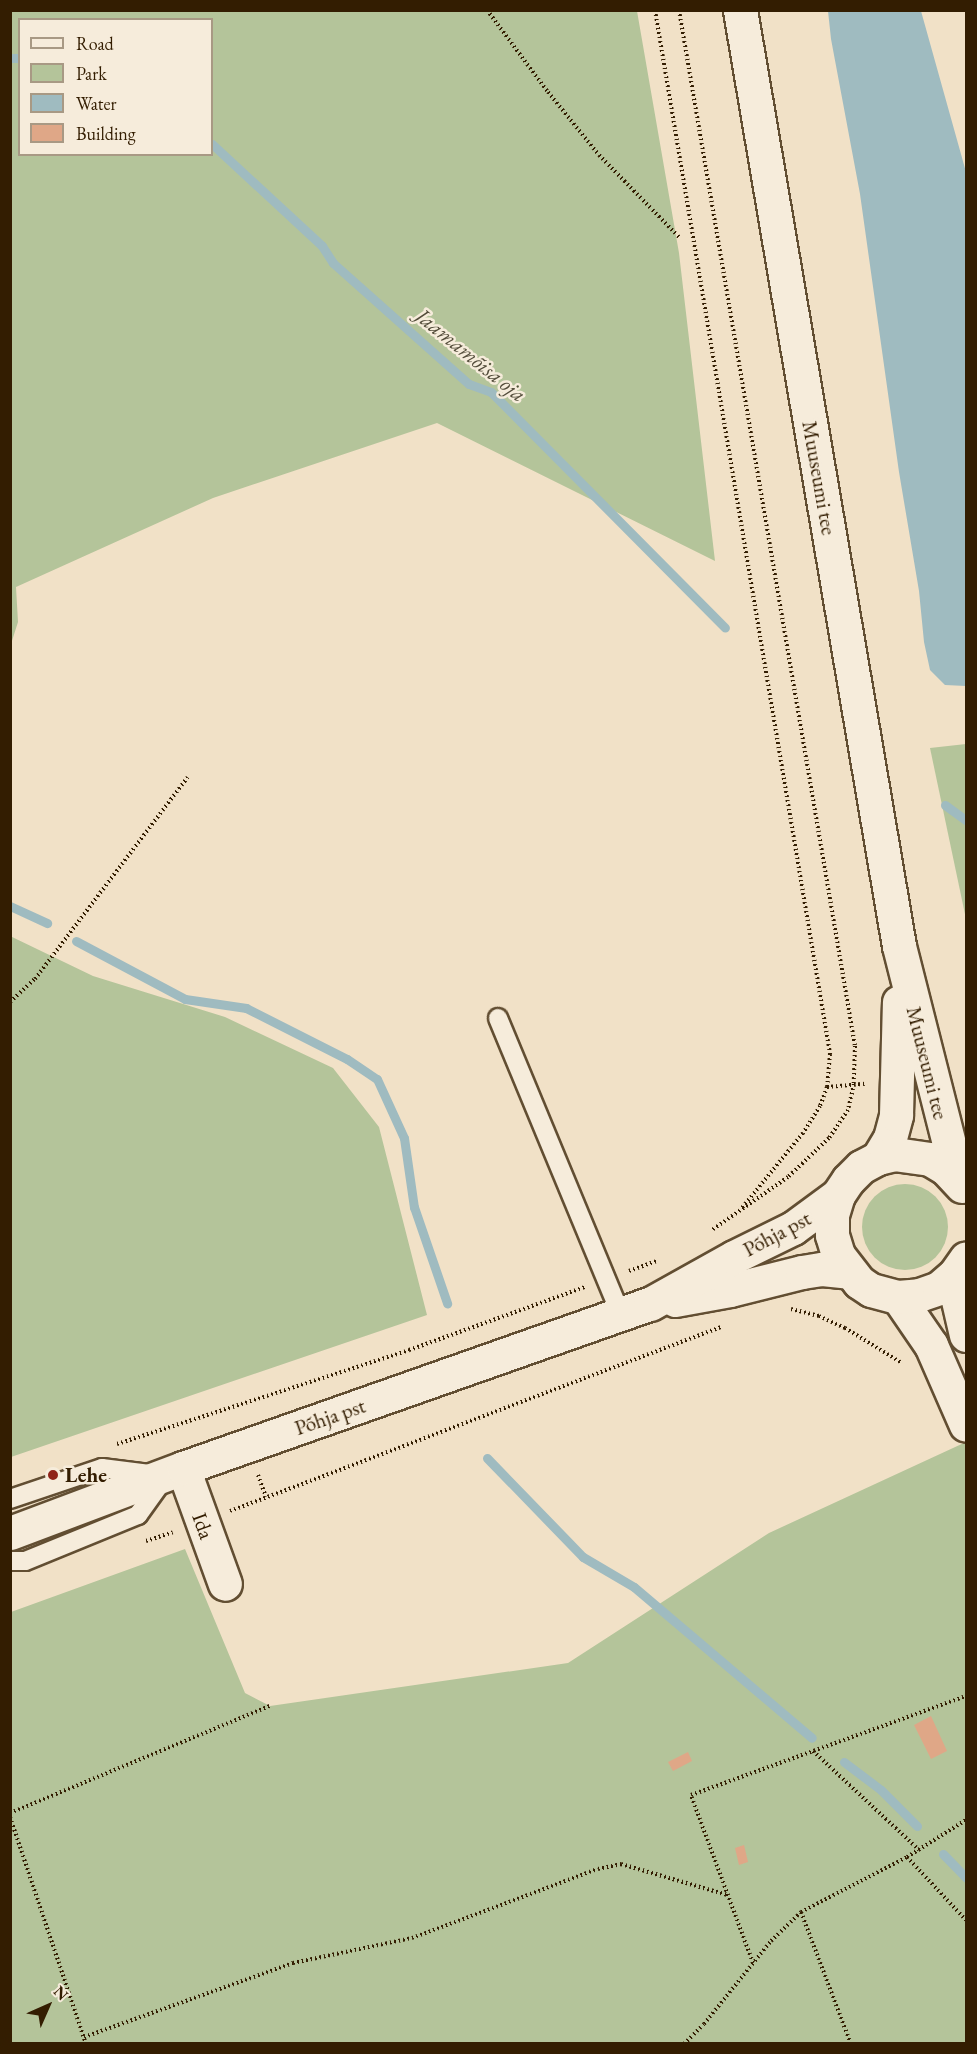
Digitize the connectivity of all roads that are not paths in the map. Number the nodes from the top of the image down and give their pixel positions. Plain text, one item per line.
1 (740, 10) edge
2 (899, 946) junction
3 (498, 1018) dead end
4 (878, 1158) junction
5 (962, 1187) edge
6 (838, 1195) junction
7 (961, 1266) edge
8 (849, 1272) junction
9 (898, 1297) junction
10 (636, 1310) junction
11 (966, 1335) edge
12 (966, 1425) edge
13 (174, 1472) junction
14 (10, 1498) edge
15 (10, 1533) edge
16 (10, 1561) edge
17 (225, 1584) dead end

1 - 2 street, Muuseumi tee
2 - 4 street, Muuseumi tee
2 - 5 street, Muuseumi tee
3 - 10 lane
4 - 5 street, Muuseumi tee
4 - 6 street, Muuseumi tee
6 - 8 street, Muuseumi tee
6 - 10 street, Põhja pst
7 - 9 street, Muuseumi tee
7 - 11 street
8 - 9 street, Muuseumi tee
8 - 10 street, Põhja pst
9 - 12 street
10 - 13 street, Põhja pst
13 - 14 lane
13 - 15 street, Põhja pst
13 - 16 lane
13 - 17 street, Ida

